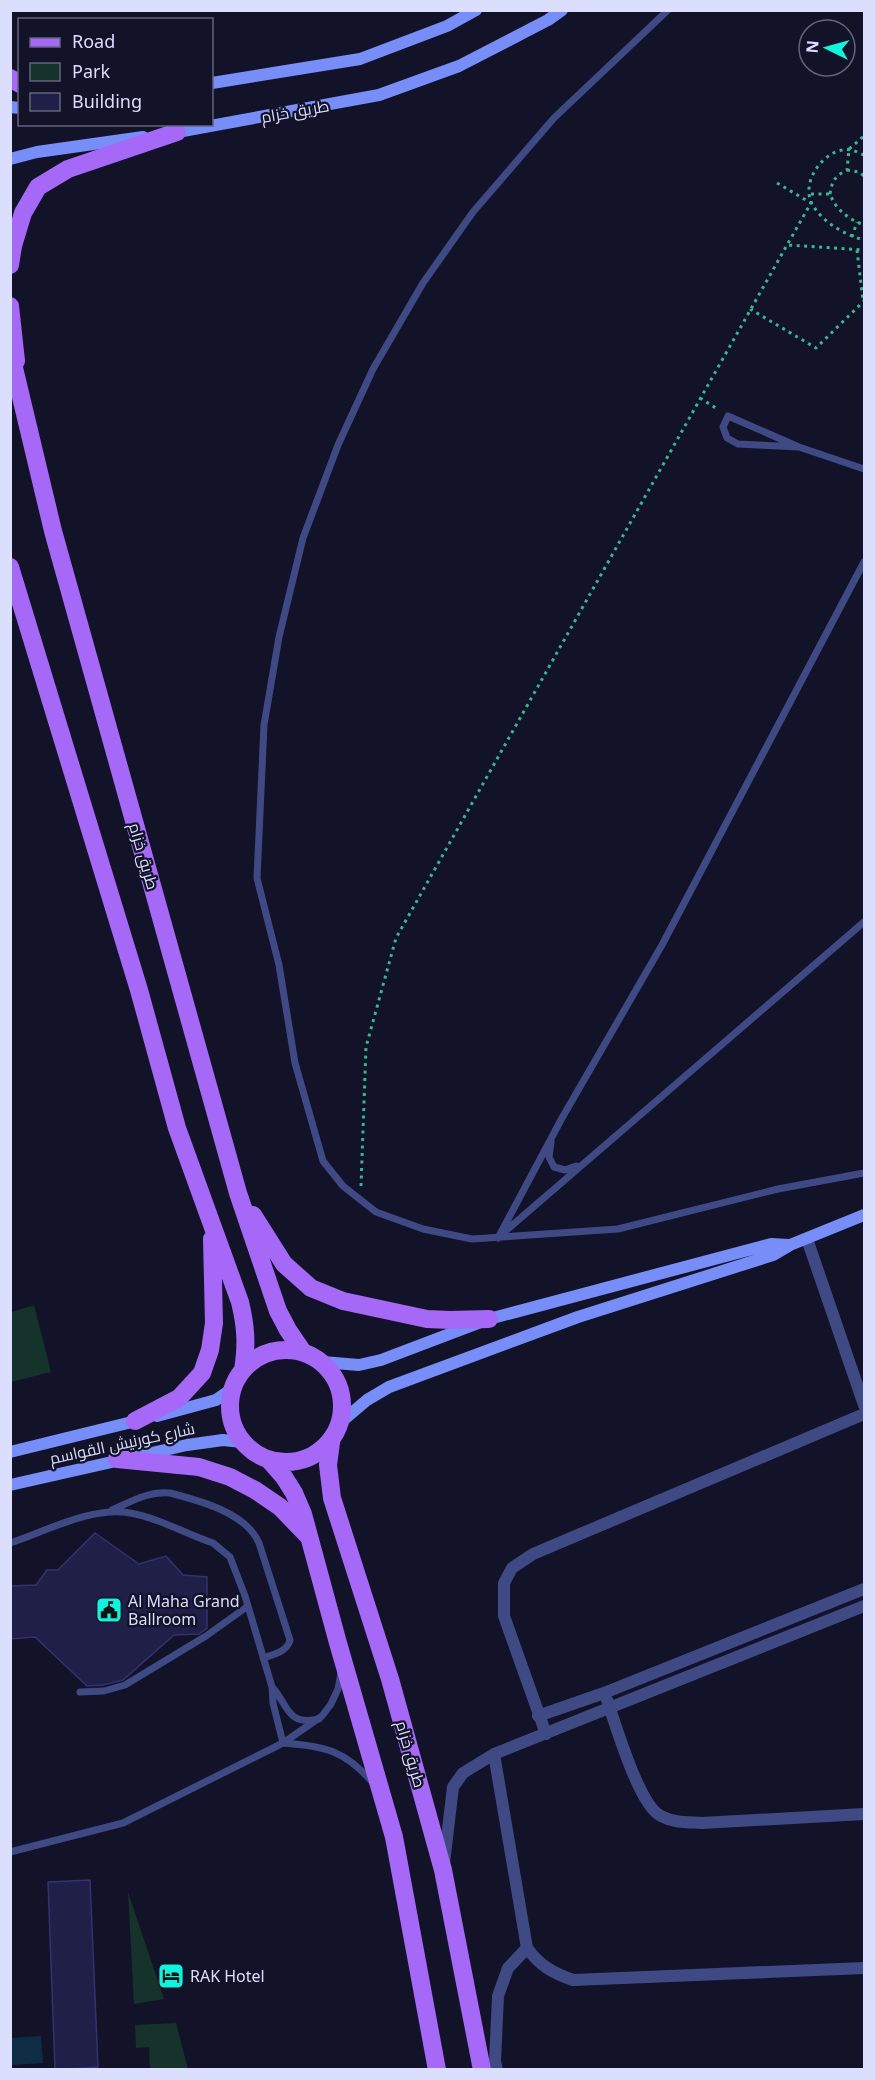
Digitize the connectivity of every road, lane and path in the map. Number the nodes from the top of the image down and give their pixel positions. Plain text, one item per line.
1 (476, 10) edge
2 (562, 10) edge
3 (668, 10) edge
4 (213, 83) edge
5 (213, 125) edge
6 (210, 126) edge
7 (177, 132) junction
8 (864, 136) edge
9 (849, 149) junction
10 (864, 155) edge
11 (10, 159) edge
12 (846, 170) junction
13 (864, 176) edge
14 (777, 183) dead end
15 (811, 194) junction
16 (830, 194) junction
17 (811, 203) junction
18 (857, 222) junction
19 (864, 225) edge
20 (852, 237) junction
21 (864, 240) edge
22 (787, 245) junction
23 (857, 250) junction
24 (864, 250) edge
25 (10, 265) edge
26 (864, 301) edge
27 (10, 306) edge
28 (750, 309) junction
29 (10, 351) edge
30 (17, 381) junction
31 (700, 398) junction
32 (729, 416) junction
33 (799, 447) junction
34 (864, 469) edge
35 (864, 562) edge
36 (10, 567) edge
37 (864, 922) edge
38 (551, 1139) junction
39 (581, 1164) junction
40 (864, 1173) edge
41 (238, 1193) junction
42 (361, 1200) junction
43 (864, 1215) edge
44 (211, 1219) junction
45 (498, 1238) junction
46 (807, 1239) junction
47 (790, 1245) junction
48 (489, 1319) junction
49 (303, 1352) junction
50 (322, 1362) junction
51 (243, 1370) junction
52 (232, 1389) junction
53 (864, 1405) edge
54 (864, 1414) edge
55 (135, 1421) junction
56 (341, 1422) junction
57 (242, 1442) junction
58 (331, 1442) junction
59 (10, 1452) edge
60 (117, 1459) junction
61 (270, 1461) junction
62 (10, 1485) edge
63 (109, 1511) junction
64 (311, 1539) junction
65 (10, 1543) edge
66 (864, 1589) edge
67 (248, 1606) junction
68 (864, 1606) edge
69 (338, 1643) junction
70 (263, 1658) junction
71 (272, 1687) junction
72 (80, 1692) dead end
73 (604, 1693) junction
74 (609, 1707) junction
75 (538, 1716) junction
76 (319, 1719) junction
77 (546, 1734) junction
78 (283, 1743) junction
79 (494, 1754) junction
80 (382, 1795) junction
81 (864, 1814) edge
82 (10, 1852) edge
83 (443, 1870) junction
84 (526, 1948) junction
85 (864, 1968) edge
86 (491, 2067) edge
87 (437, 2070) edge

1 - 4 main road
2 - 5 main road, طريق خزام
3 - 42 lane
6 - 7 main road, طريق خزام
7 - 11 main road, طريق خزام
7 - 25 main road
8 - 9 path
9 - 10 path
9 - 12 path
9 - 15 path
12 - 13 path
12 - 16 path
14 - 17 path
15 - 16 path
15 - 17 path
16 - 18 path
17 - 20 path
17 - 22 path
18 - 19 path
18 - 20 path
20 - 21 path
22 - 23 path
22 - 28 path
23 - 24 path
23 - 26 path
26 - 28 path
27 - 30 main road
28 - 31 path
29 - 30 main road, طريق خزام
30 - 41 main road, طريق خزام
31 - 32 path
31 - 42 path
32 - 33 lane
32 - 33 lane
33 - 34 lane
35 - 38 lane
36 - 44 main road
37 - 39 lane
38 - 39 lane
38 - 45 lane
39 - 45 lane
40 - 45 lane
41 - 48 main road
41 - 49 main road, طريق خزام
42 - 45 lane
43 - 46 main road
44 - 51 main road
44 - 55 main road
46 - 47 main road
46 - 53 street
47 - 48 main road
47 - 56 main road
48 - 50 main road
49 - 50 main road
49 - 51 main road
50 - 56 main road
51 - 52 main road
52 - 55 main road, شارع كورنيش القواسم
52 - 57 main road
54 - 75 street
55 - 59 main road, شارع كورنيش القواسم
56 - 58 main road
57 - 60 main road, شارع كورنيش القواسم
57 - 61 main road
58 - 61 main road
58 - 83 main road, طريق خزام
60 - 62 main road, شارع كورنيش القواسم
60 - 64 main road
61 - 64 main road
63 - 65 lane
63 - 67 lane
63 - 70 lane
64 - 69 main road
66 - 73 street
67 - 70 lane
67 - 72 lane
68 - 74 street
69 - 76 lane
69 - 80 main road
70 - 71 lane
71 - 76 lane
71 - 78 lane
73 - 74 street
73 - 75 street
74 - 77 street
74 - 81 street
75 - 77 street
76 - 78 lane
77 - 79 street
78 - 80 lane
78 - 82 lane
79 - 83 street
79 - 84 street
80 - 87 main road
83 - 86 main road, طريق خزام
84 - 85 street
84 - 86 street

